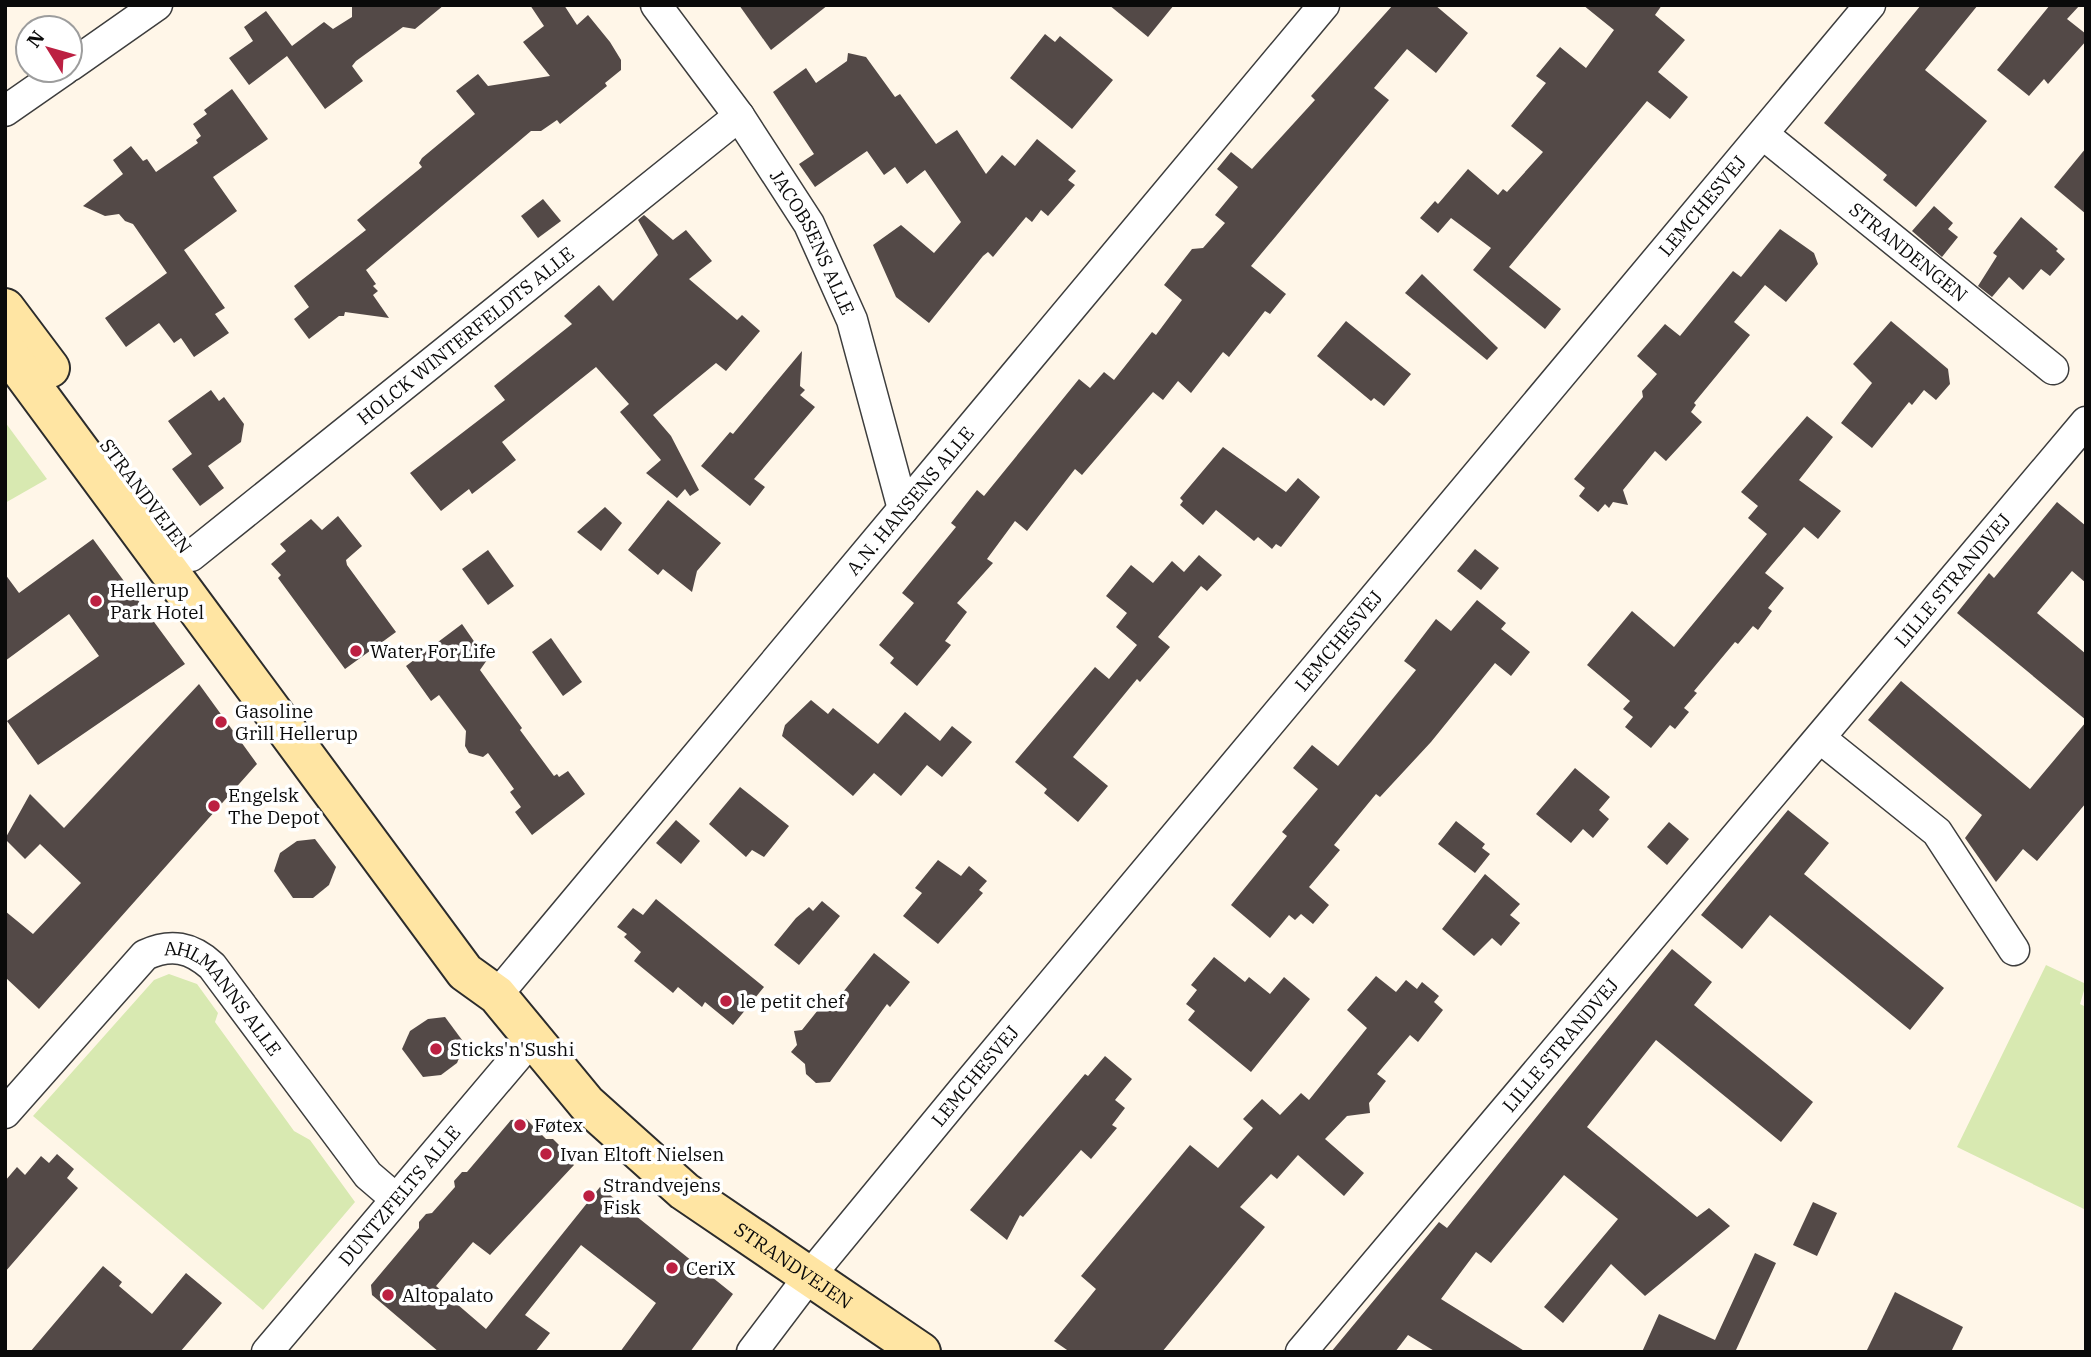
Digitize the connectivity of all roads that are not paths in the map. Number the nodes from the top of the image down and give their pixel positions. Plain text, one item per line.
1 (158, 5) edge
2 (656, 5) edge
3 (1324, 5) edge
4 (1870, 5) edge
5 (84, 56) edge
6 (44, 84) edge
7 (5, 111) edge
8 (739, 116) junction
9 (1764, 135) junction
10 (5, 308) edge
11 (5, 349) edge
12 (2053, 369) dead end
13 (2086, 422) edge
14 (902, 509) junction
15 (191, 556) junction
16 (1820, 738) junction
17 (2014, 950) dead end
18 (497, 995) junction
19 (531, 1040) junction
20 (5, 1113) edge
21 (396, 1199) junction
22 (808, 1278) junction
23 (267, 1352) edge
24 (752, 1352) edge
25 (921, 1352) edge
26 (1301, 1352) edge

1 - 5 street
2 - 8 street, JACOBSENS ALLE
3 - 14 street, A.N. HANSENS ALLE
4 - 9 street, LEMCHESVEJ
6 - 7 street
8 - 14 street, JACOBSENS ALLE
8 - 15 street, HOLCK WINTERFELDTS ALLE
9 - 12 street, STRANDENGEN
9 - 22 street, LEMCHESVEJ
10 - 15 main road, STRANDVEJEN
11 - 18 main road, STRANDVEJEN
13 - 16 street, LILLE STRANDVEJ
14 - 18 street, A.N. HANSENS ALLE
15 - 18 main road, STRANDVEJEN
16 - 17 street
16 - 26 street, LILLE STRANDVEJ
18 - 19 main road, STRANDVEJEN
19 - 21 street, DUNTZFELTS ALLE
19 - 22 main road, STRANDVEJEN
20 - 21 street, AHLMANNS ALLE
21 - 23 street, DUNTZFELTS ALLE
22 - 24 street, LEMCHESVEJ
22 - 25 main road, STRANDVEJEN

